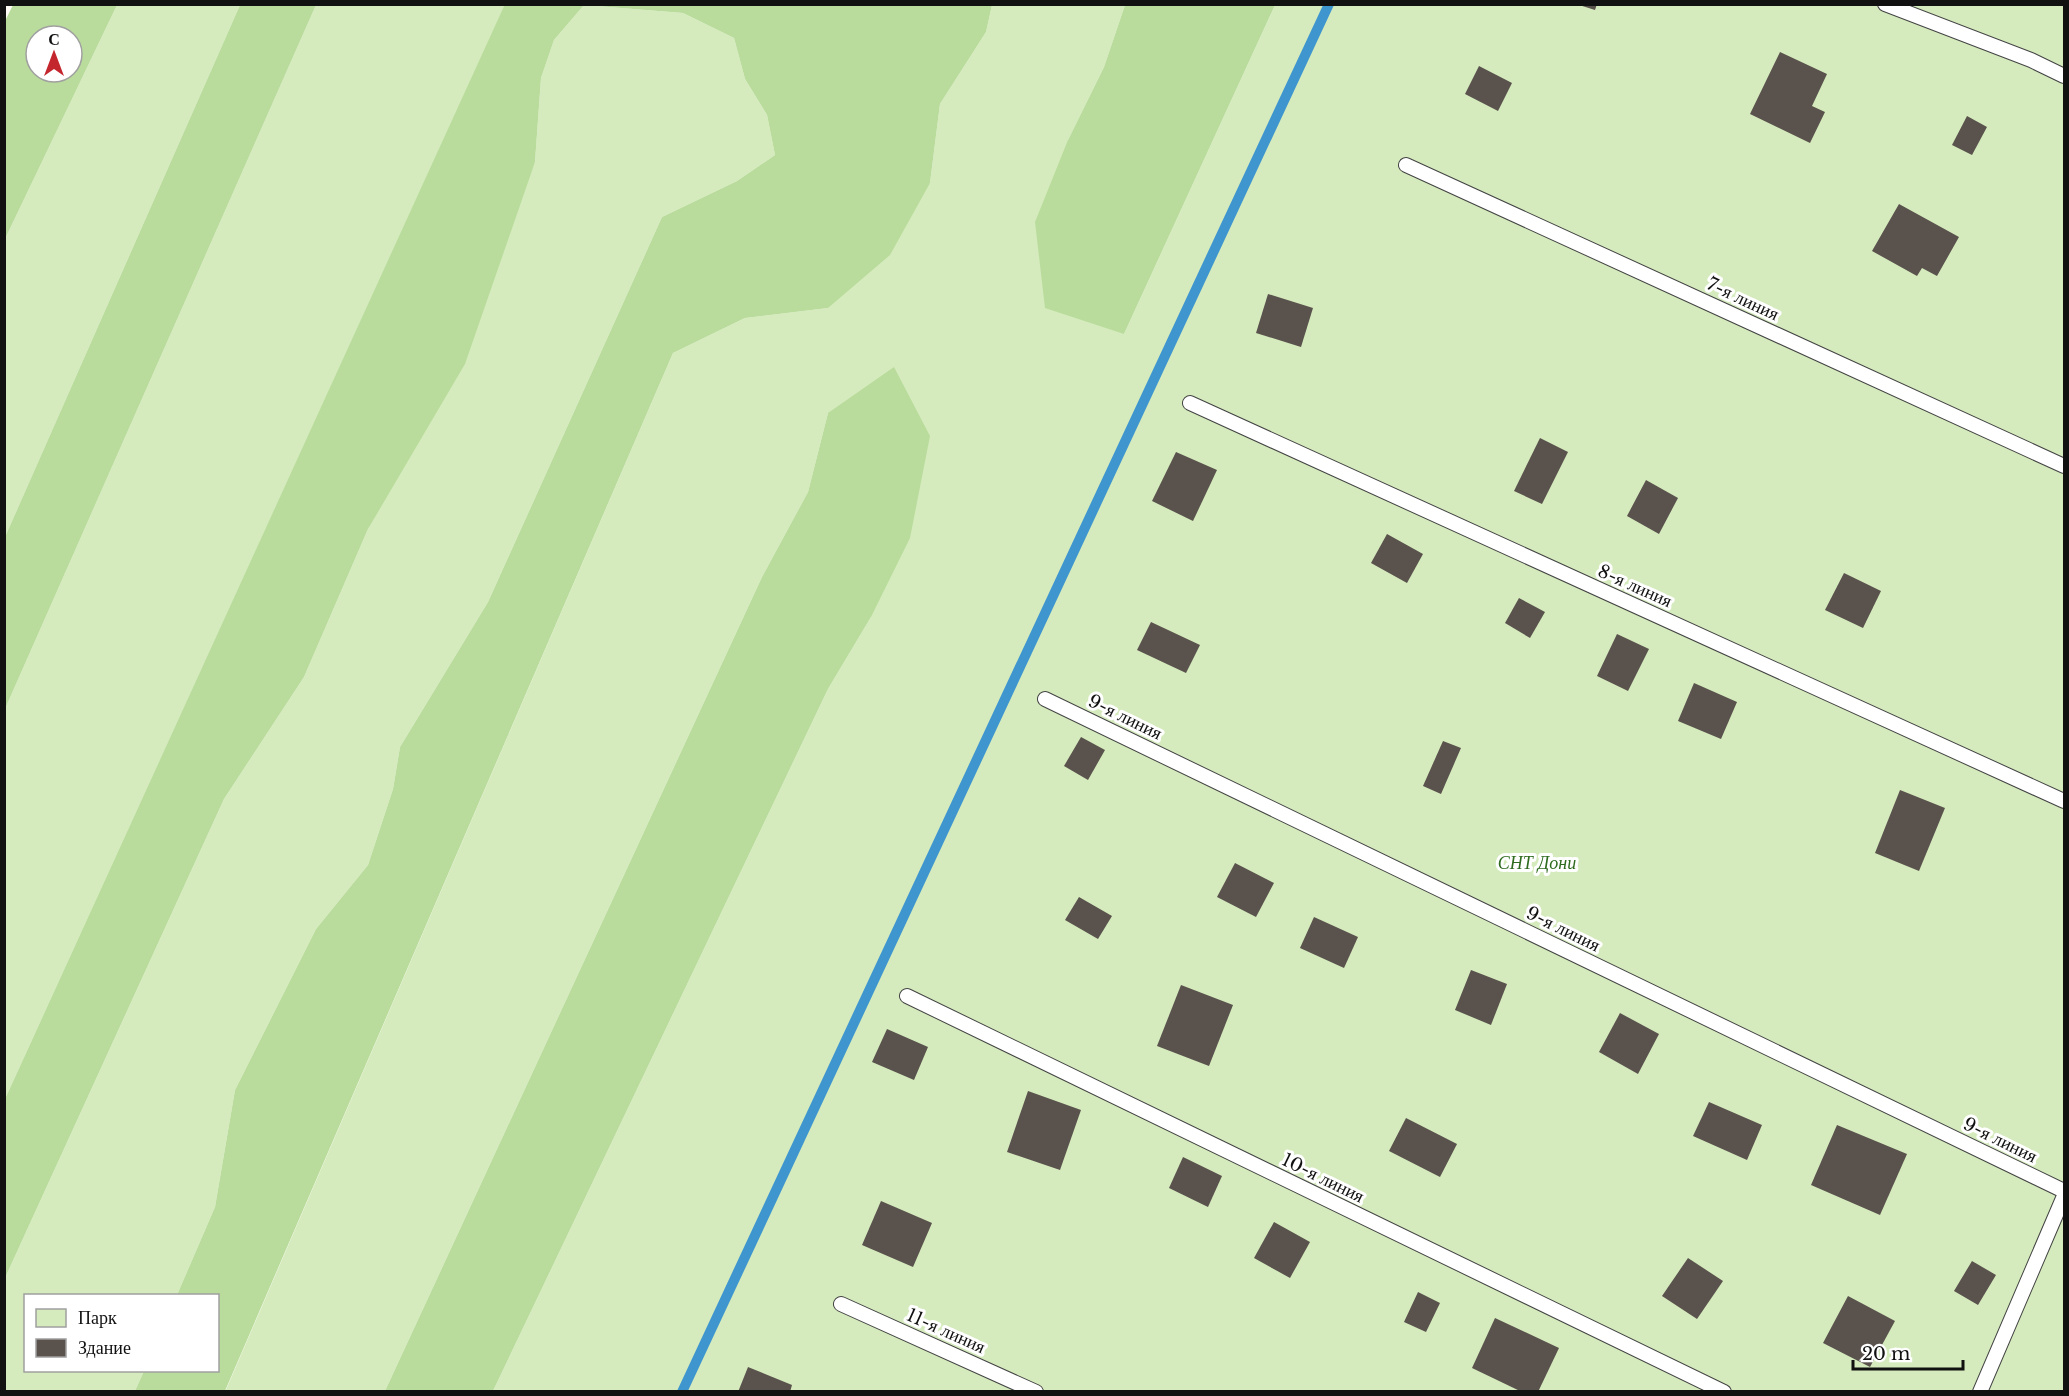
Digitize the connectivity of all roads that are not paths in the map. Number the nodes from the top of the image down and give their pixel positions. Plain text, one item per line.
1 (1885, 4) edge
2 (2064, 76) edge
3 (1406, 165) dead end
4 (1190, 403) dead end
5 (2064, 466) edge
6 (1045, 699) dead end
7 (2064, 801) edge
8 (907, 996) dead end
9 (2064, 1194) edge
10 (841, 1304) dead end
11 (1036, 1392) edge
12 (1724, 1392) edge
13 (1980, 1392) edge

1 - 2 lane
3 - 5 lane, 7-я линия
4 - 7 lane, 8-я линия
6 - 9 lane, 9-я линия
8 - 12 lane, 10-я линия
9 - 13 lane
10 - 11 lane, 11-я линия

